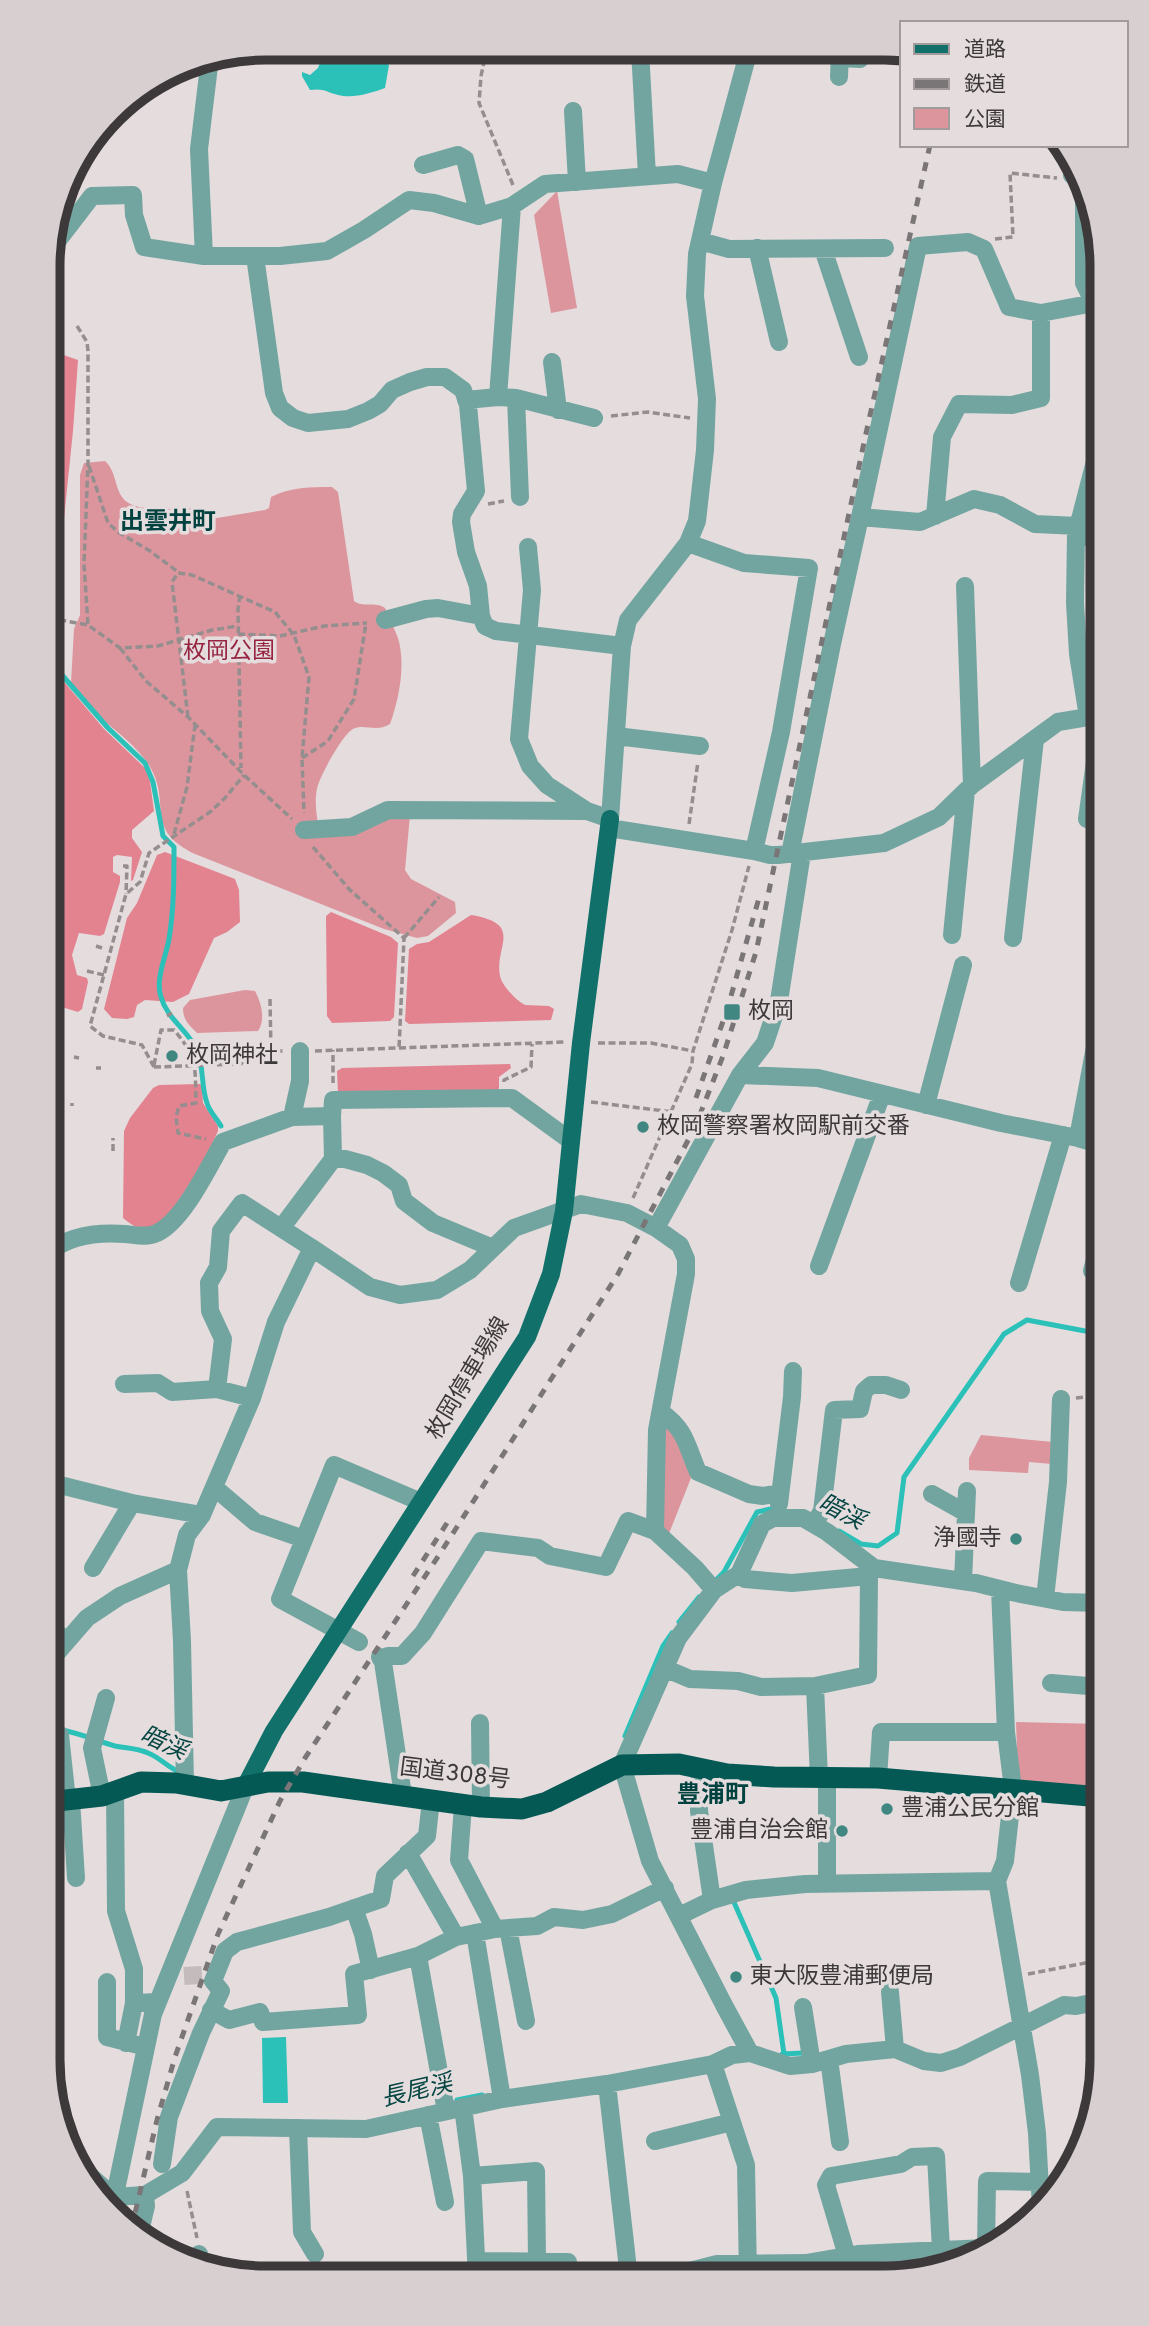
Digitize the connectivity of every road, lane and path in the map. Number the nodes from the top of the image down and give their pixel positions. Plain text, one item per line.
1 (488, 60) edge
2 (641, 60) edge
3 (746, 60) edge
4 (840, 60) edge
5 (209, 67) edge
6 (839, 77) dead end
7 (573, 111) dead end
8 (423, 165) dead end
9 (647, 176) junction
10 (1070, 179) edge
11 (576, 182) junction
12 (713, 183) junction
13 (1078, 197) edge
14 (516, 204) junction
15 (479, 216) junction
16 (62, 235) edge
17 (700, 241) junction
18 (757, 248) junction
19 (823, 248) junction
20 (885, 248) dead end
21 (984, 249) junction
22 (204, 256) junction
23 (255, 256) junction
24 (1090, 293) edge
25 (1090, 307) edge
26 (1041, 313) junction
27 (77, 326) dead end
28 (779, 342) dead end
29 (859, 357) dead end
30 (552, 362) dead end
31 (507, 398) junction
32 (466, 400) junction
33 (558, 410) junction
34 (594, 418) joint
35 (706, 420) junction
36 (88, 464) junction
37 (1090, 481) edge
38 (520, 498) joint
39 (466, 508) junction
40 (935, 516) junction
41 (860, 517) junction
42 (1077, 531) junction
43 (1090, 536) edge
44 (688, 544) junction
45 (528, 547) dead end
46 (178, 573) junction
47 (965, 586) dead end
48 (240, 595) junction
49 (481, 616) junction
50 (60, 620) edge
51 (385, 620) joint
52 (366, 623) junction
53 (88, 625) junction
54 (238, 625) junction
55 (238, 634) junction
56 (527, 634) junction
57 (294, 635) junction
58 (180, 641) junction
59 (622, 646) junction
60 (120, 648) junction
61 (1090, 697) edge
62 (188, 717) junction
63 (195, 724) junction
64 (1090, 724) edge
65 (616, 736) junction
66 (1035, 739) junction
67 (700, 746) joint
68 (302, 758) junction
69 (241, 770) junction
70 (244, 775) junction
71 (969, 788) junction
72 (1090, 793) edge
73 (587, 811) junction
74 (1087, 819) dead end
75 (609, 823) junction
76 (304, 830) junction
77 (174, 836) junction
78 (687, 840) junction
79 (754, 851) junction
80 (796, 854) junction
81 (123, 866) dead end
82 (126, 894) junction
83 (439, 897) dead end
84 (952, 935) dead end
85 (404, 938) junction
86 (1013, 938) dead end
87 (96, 946) dead end
88 (102, 948) dead end
89 (963, 965) dead end
90 (87, 971) dead end
91 (104, 975) junction
92 (270, 999) dead end
93 (581, 1043) junction
94 (606, 1043) dead end
95 (531, 1044) junction
96 (399, 1049) junction
97 (333, 1050) junction
98 (271, 1051) junction
99 (300, 1051) junction
100 (694, 1051) junction
101 (1090, 1060) edge
102 (195, 1066) junction
103 (154, 1067) junction
104 (740, 1075) junction
105 (504, 1080) dead end
106 (882, 1094) junction
107 (576, 1100) junction
108 (926, 1105) junction
109 (332, 1108) junction
110 (673, 1112) junction
111 (292, 1117) junction
112 (1071, 1136) junction
113 (113, 1138) dead end
114 (571, 1141) junction
115 (223, 1142) junction
116 (1090, 1142) edge
117 (113, 1151) dead end
118 (333, 1159) junction
119 (564, 1211) junction
120 (627, 1213) junction
121 (282, 1227) junction
122 (656, 1228) junction
123 (60, 1244) edge
124 (312, 1248) junction
125 (493, 1248) junction
126 (819, 1266) dead end
127 (1019, 1283) dead end
128 (793, 1371) dead end
129 (124, 1384) dead end
130 (217, 1390) junction
131 (901, 1390) dead end
132 (1089, 1396) edge
133 (252, 1398) junction
134 (1061, 1399) joint
135 (660, 1412) junction
136 (60, 1485) edge
137 (214, 1487) junction
138 (967, 1491) dead end
139 (932, 1494) dead end
140 (132, 1503) junction
141 (421, 1503) junction
142 (780, 1506) junction
143 (966, 1513) junction
144 (202, 1515) junction
145 (817, 1519) junction
146 (656, 1531) junction
147 (304, 1539) junction
148 (93, 1568) dead end
149 (178, 1570) junction
150 (872, 1572) junction
151 (739, 1574) junction
152 (963, 1581) junction
153 (710, 1585) junction
154 (1000, 1589) junction
155 (1045, 1598) junction
156 (1089, 1603) edge
157 (340, 1630) junction
158 (60, 1636) edge
159 (66, 1641) junction
160 (359, 1642) dead end
161 (60, 1648) edge
162 (664, 1668) junction
163 (1051, 1683) dead end
164 (1089, 1685) edge
165 (815, 1686) junction
166 (106, 1698) dead end
167 (480, 1723) dead end
168 (1006, 1732) junction
169 (60, 1735) edge
170 (622, 1765) junction
171 (700, 1768) junction
172 (185, 1778) junction
173 (823, 1778) junction
174 (878, 1778) junction
175 (245, 1787) junction
176 (1013, 1789) junction
177 (108, 1794) junction
178 (403, 1795) junction
179 (1089, 1796) edge
180 (431, 1800) junction
181 (62, 1801) edge
182 (472, 1806) junction
183 (408, 1853) junction
184 (76, 1878) dead end
185 (998, 1881) junction
186 (827, 1884) junction
187 (665, 1888) junction
188 (712, 1900) junction
189 (354, 1908) junction
190 (679, 1916) junction
191 (502, 1928) junction
192 (475, 1933) junction
193 (456, 1937) junction
194 (418, 1956) junction
195 (1089, 1962) edge
196 (371, 1970) junction
197 (1014, 1976) junction
198 (107, 1983) dead end
199 (890, 1992) dead end
200 (158, 2002) junction
201 (134, 2003) junction
202 (1089, 2003) edge
203 (803, 2007) dead end
204 (211, 2010) junction
205 (526, 2021) dead end
206 (1022, 2025) junction
207 (126, 2043) junction
208 (146, 2047) junction
209 (895, 2049) junction
210 (750, 2053) junction
211 (820, 2061) junction
212 (713, 2064) junction
213 (607, 2084) junction
214 (502, 2099) junction
215 (446, 2111) junction
216 (732, 2122) junction
217 (298, 2128) junction
218 (655, 2141) dead end
219 (841, 2141) dead end
220 (162, 2164) dead end
221 (183, 2173) junction
222 (472, 2176) junction
223 (1040, 2182) junction
224 (1040, 2193) edge
225 (145, 2195) junction
226 (114, 2199) edge
227 (117, 2202) edge
228 (445, 2202) dead end
229 (142, 2225) edge
230 (986, 2239) edge
231 (941, 2250) junction
232 (964, 2250) edge
233 (315, 2254) dead end
234 (198, 2255) edge
235 (847, 2256) junction
236 (537, 2261) junction
237 (477, 2266) edge
238 (520, 2266) edge
239 (568, 2266) edge
240 (628, 2266) edge
241 (709, 2266) edge
242 (727, 2266) edge
243 (748, 2266) edge
244 (820, 2266) edge

1 - 14 path
2 - 9 street
3 - 12 street
4 - 6 street
5 - 22 street
7 - 11 street
8 - 15 street
9 - 11 street
9 - 12 street
10 - 21 path
11 - 14 street
12 - 17 street
13 - 24 street
14 - 15 street
14 - 31 street
15 - 23 street
16 - 22 street
17 - 18 street
17 - 35 street
18 - 19 street
18 - 28 street
19 - 20 street
19 - 29 street
21 - 26 street
21 - 41 street
22 - 23 street
23 - 32 street
25 - 26 street
26 - 40 street
27 - 36 path
30 - 33 street
31 - 32 street
31 - 33 street
31 - 38 street
32 - 39 street
33 - 34 street
34 - 35 path
35 - 44 street
36 - 46 path
36 - 53 path
37 - 42 street
38 - 39 path
39 - 49 street
40 - 41 street
40 - 42 street
41 - 80 street
42 - 43 street
42 - 61 street
44 - 59 street
44 - 79 street
45 - 56 street
46 - 48 path
46 - 58 path
47 - 71 street
48 - 54 path
48 - 57 path
49 - 51 street
49 - 56 street
50 - 53 path
51 - 52 path
52 - 57 path
52 - 68 path
53 - 60 path
54 - 55 path
54 - 58 path
55 - 57 path
55 - 69 path
56 - 59 street
56 - 73 street
57 - 68 path
58 - 60 path
58 - 62 path
59 - 65 street
60 - 62 path
62 - 63 path
63 - 69 path
63 - 77 path
64 - 66 street
65 - 67 street
65 - 75 street
66 - 71 street
66 - 86 street
67 - 78 path
68 - 76 path
69 - 70 path
70 - 76 path
70 - 77 path
71 - 80 street
71 - 84 street
72 - 74 street
73 - 75 street
73 - 76 street
75 - 78 street
75 - 93 main road, 枚岡停車場線
76 - 85 path
77 - 82 path
78 - 79 street
79 - 80 street
79 - 100 path
80 - 104 street
81 - 82 path
82 - 91 path
83 - 85 path
85 - 96 path
87 - 88 path
89 - 108 street
90 - 91 path
91 - 103 path
92 - 98 path
93 - 95 path
93 - 107 main road, 枚岡停車場線
94 - 100 path
95 - 96 path
95 - 105 path
96 - 97 path
97 - 99 path
97 - 109 path
98 - 99 path
98 - 102 path
99 - 111 street
100 - 110 path
101 - 112 street
102 - 103 path
102 - 103 path
102 - 115 path
104 - 106 street
104 - 122 street
106 - 108 street
106 - 126 street
107 - 110 path
107 - 114 main road, 枚岡停車場線
108 - 112 street
109 - 111 street
109 - 114 street
109 - 118 street
110 - 120 path
111 - 115 street
112 - 116 street
112 - 127 street
113 - 117 path
114 - 119 main road, 枚岡停車場線
115 - 123 street
118 - 121 street
118 - 125 street
119 - 120 street
119 - 125 street
119 - 141 main road, 枚岡停車場線
120 - 122 street
121 - 124 street
121 - 130 street
122 - 135 street
124 - 125 street
124 - 133 street
128 - 142 street
129 - 130 street
130 - 133 street
131 - 145 street
132 - 134 path
133 - 137 street
134 - 155 street
135 - 142 street
135 - 146 street
136 - 140 street
137 - 144 street
137 - 147 street
138 - 143 street
139 - 143 street
140 - 144 street
140 - 148 street
141 - 147 street
141 - 157 main road, 枚岡停車場線
142 - 145 street
142 - 151 street
143 - 152 street
144 - 149 street
145 - 150 street
146 - 153 street
146 - 178 street
147 - 157 street
149 - 159 street
149 - 172 street
150 - 151 street
150 - 152 street
150 - 165 street
151 - 153 street
152 - 154 street
153 - 162 street
154 - 155 street
154 - 168 street
155 - 156 street
157 - 160 street
157 - 175 main road, 枚岡停車場線
158 - 159 street
159 - 161 street
162 - 165 street
162 - 170 street
163 - 164 street
165 - 173 street
166 - 177 street
167 - 182 street
168 - 174 street
168 - 176 street
169 - 181 street
170 - 171 highway, 国道308号
170 - 182 highway, 国道308号
170 - 187 street
171 - 173 highway, 国道308号
171 - 188 street
172 - 175 highway, 国道308号
172 - 177 highway, 国道308号
173 - 174 highway, 国道308号
173 - 186 street
174 - 176 highway, 国道308号
175 - 178 highway, 国道308号
175 - 200 street
176 - 179 highway, 国道308号
176 - 185 street
177 - 181 highway, 国道308号
177 - 201 street
178 - 180 highway, 国道308号
180 - 182 highway, 国道308号
180 - 183 street
181 - 184 street
182 - 191 street
183 - 189 street
183 - 193 street
185 - 186 street
185 - 197 street
186 - 188 street
187 - 190 street
187 - 191 street
188 - 190 street
189 - 196 street
189 - 204 street
190 - 210 street
191 - 192 street
191 - 205 street
192 - 193 street
192 - 214 street
193 - 194 street
194 - 196 street
194 - 215 street
195 - 197 path
196 - 204 street
197 - 206 street
198 - 207 street
199 - 209 street
200 - 201 street
200 - 208 street
201 - 207 street
202 - 206 street
203 - 211 street
204 - 220 street
206 - 209 street
206 - 223 street
207 - 208 street
208 - 226 street
209 - 211 street
210 - 211 street
210 - 212 street
211 - 219 street
212 - 213 street
212 - 216 street
213 - 214 street
213 - 240 street
214 - 215 street
215 - 217 street
215 - 222 street
215 - 228 street
216 - 218 street
216 - 243 street
217 - 221 street
217 - 233 street
221 - 225 street
221 - 234 path
222 - 236 street
222 - 237 street
223 - 224 street
223 - 230 street
225 - 227 street
225 - 229 street
231 - 232 street
231 - 235 street
231 - 235 street
235 - 244 street
236 - 238 street
236 - 239 street
241 - 242 street

